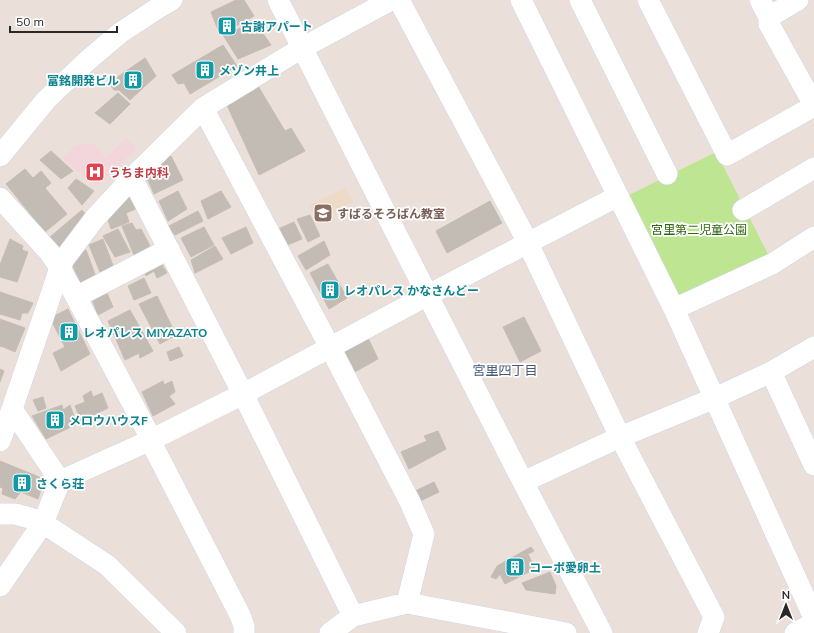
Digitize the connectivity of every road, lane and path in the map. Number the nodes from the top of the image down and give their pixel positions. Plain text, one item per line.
1 (278, 0) edge
2 (392, 0) edge
3 (399, 0) edge
4 (521, 0) edge
5 (580, 0) edge
6 (648, 0) edge
7 (798, 0) edge
8 (161, 3) edge
9 (764, 8) edge
10 (302, 48) junction
11 (814, 106) edge
12 (203, 108) junction
13 (0, 156) edge
14 (814, 168) edge
15 (667, 174) dead end
16 (132, 178) junction
17 (618, 196) junction
18 (0, 198) edge
19 (743, 210) dead end
20 (814, 237) edge
21 (528, 242) junction
22 (169, 249) junction
23 (60, 268) junction
24 (428, 295) junction
25 (76, 297) junction
26 (674, 309) junction
27 (814, 347) edge
28 (330, 348) junction
29 (771, 372) junction
30 (243, 394) junction
31 (715, 398) junction
32 (12, 409) junction
33 (620, 437) junction
34 (151, 440) junction
35 (0, 441) edge
36 (814, 465) edge
37 (60, 481) junction
38 (523, 482) junction
39 (0, 514) edge
40 (43, 523) junction
41 (0, 586) edge
42 (407, 603) junction
43 (352, 616) junction
44 (814, 618) edge
45 (814, 623) edge
46 (176, 633) edge
47 (244, 633) edge
48 (330, 633) edge
49 (566, 633) edge
50 (602, 633) edge
51 (708, 633) edge
52 (795, 633) edge

1 - 10 street
2 - 10 street
3 - 21 street
4 - 17 street
5 - 15 street
6 - 11 street
7 - 9 street
8 - 13 street
9 - 11 street
10 - 12 street
10 - 24 street
12 - 16 street
12 - 28 street
14 - 19 street
16 - 22 street
16 - 23 street
17 - 21 street
17 - 26 street
18 - 23 street
20 - 26 street
21 - 24 street
21 - 33 street
22 - 25 street
22 - 30 street
23 - 25 street
23 - 32 street
24 - 28 street
24 - 38 street
25 - 34 street
26 - 31 street
27 - 29 street
28 - 30 street
28 - 42 street
29 - 31 street
29 - 36 street
30 - 34 street
30 - 43 street
31 - 33 street
31 - 44 street
32 - 35 street
32 - 37 street
33 - 38 street
33 - 51 street
34 - 37 street
34 - 47 street
37 - 40 street
38 - 50 street
39 - 40 street
40 - 41 street
40 - 46 street
42 - 43 street
42 - 49 street
43 - 48 street
45 - 52 street

